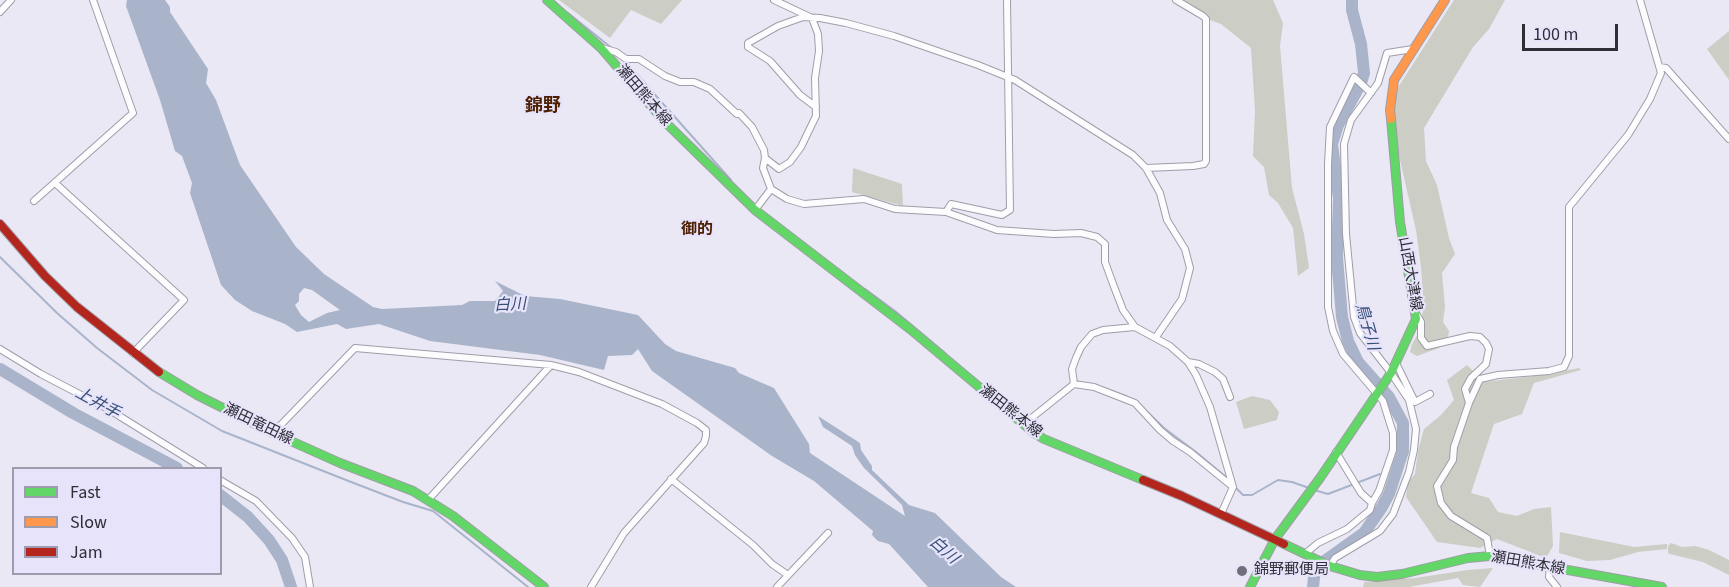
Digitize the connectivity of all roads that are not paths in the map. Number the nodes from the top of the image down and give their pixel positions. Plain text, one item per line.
1 (11, 0) edge
2 (93, 0) edge
3 (547, 0) edge
4 (774, 0) edge
5 (1007, 0) edge
6 (1176, 0) edge
7 (1445, 0) edge
8 (1640, 0) edge
9 (0, 12) edge
10 (812, 18) junction
11 (601, 48) junction
12 (1413, 48) junction
13 (1660, 67) junction
14 (1010, 79) junction
15 (1370, 92) junction
16 (816, 107) junction
17 (1729, 139) edge
18 (765, 158) junction
19 (1146, 168) junction
20 (55, 183) junction
21 (771, 189) junction
22 (34, 201) dead end
23 (755, 210) junction
24 (946, 212) junction
25 (0, 224) edge
26 (1415, 312) junction
27 (1135, 327) junction
28 (1156, 337) junction
29 (0, 349) edge
30 (133, 353) junction
31 (1188, 362) junction
32 (1396, 363) junction
33 (551, 365) junction
34 (1390, 375) junction
35 (1074, 384) junction
36 (1377, 393) junction
37 (1430, 394) dead end
38 (1230, 397) dead end
39 (1469, 403) junction
40 (1024, 424) junction
41 (273, 433) junction
42 (1336, 452) junction
43 (201, 467) edge
44 (671, 479) junction
45 (222, 481) edge
46 (1233, 487) junction
47 (428, 500) junction
48 (1372, 503) junction
49 (1221, 514) junction
50 (828, 533) dead end
51 (1275, 538) junction
52 (1306, 553) junction
53 (1491, 556) junction
54 (1330, 566) junction
55 (1550, 567) junction
56 (788, 575) junction
57 (537, 579) junction
58 (310, 587) edge
59 (530, 587) edge
60 (544, 587) edge
61 (591, 587) edge
62 (777, 587) edge
63 (1250, 587) edge
64 (1557, 587) edge
65 (1662, 587) edge

1 - 9 street
2 - 20 street
3 - 11 main road, 瀬田熊本線
4 - 10 street
5 - 14 street
6 - 19 street
7 - 12 main road, 山西大津線
8 - 13 street
10 - 14 street
10 - 16 street
10 - 16 street
11 - 18 street
11 - 23 main road, 瀬田熊本線
12 - 15 street
12 - 26 main road, 山西大津線
13 - 17 street
13 - 39 street
14 - 19 street
14 - 24 street
15 - 34 street
15 - 36 street
16 - 18 street
18 - 21 street
19 - 28 street
20 - 22 street
20 - 30 street
21 - 23 street
21 - 24 street
23 - 40 main road, 瀬田熊本線
24 - 27 street
25 - 30 main road, 瀬田竜田線
26 - 32 main road, 山西大津線
26 - 39 street
27 - 28 street
27 - 35 street
28 - 31 street
29 - 43 street
30 - 41 main road, 瀬田竜田線
31 - 38 street
31 - 46 street
32 - 34 main road, 山西大津線
32 - 37 street
33 - 41 street
33 - 44 street
33 - 47 street
34 - 36 main road, 山西大津線
34 - 54 street
35 - 40 street
35 - 46 street
36 - 42 main road, 山西大津線
36 - 48 street
39 - 53 street
40 - 49 main road, 瀬田熊本線
41 - 47 main road, 瀬田竜田線
42 - 48 street
42 - 51 main road, 山西大津線
44 - 56 street
44 - 61 street
45 - 58 street
46 - 49 street
47 - 57 main road, 瀬田竜田線
48 - 52 street
49 - 51 main road, 瀬田熊本線
50 - 56 street
51 - 52 main road, 瀬田熊本線
51 - 63 main road, 山西大津線
52 - 54 main road, 瀬田熊本線
53 - 54 main road, 瀬田熊本線
53 - 55 main road, 瀬田熊本線
55 - 64 street
55 - 65 main road, 瀬田熊本線
56 - 62 street
57 - 59 street
57 - 60 main road, 瀬田竜田線

